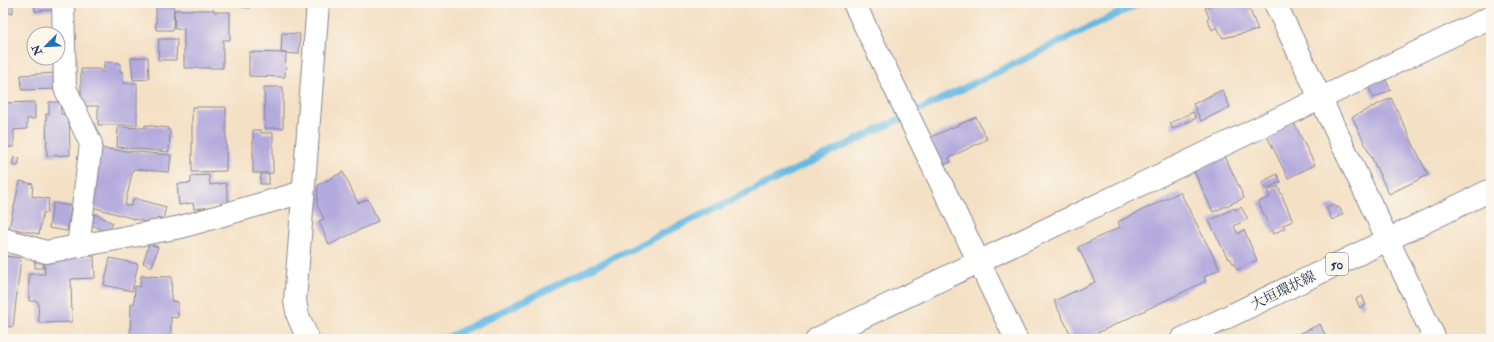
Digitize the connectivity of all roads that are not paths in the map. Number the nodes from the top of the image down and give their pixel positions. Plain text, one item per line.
1 (63, 3) edge
2 (318, 3) edge
3 (854, 3) edge
4 (1275, 3) edge
5 (1491, 17) edge
6 (1322, 100) junction
7 (1491, 190) edge
8 (303, 192) junction
9 (3, 239) edge
10 (1388, 240) junction
11 (78, 246) junction
12 (978, 260) junction
13 (308, 339) edge
14 (817, 339) edge
15 (1016, 339) edge
16 (1182, 339) edge
17 (1435, 339) edge

1 - 11 street
2 - 8 street
3 - 12 street
4 - 6 street
5 - 6 street
6 - 10 street
6 - 12 street
7 - 10 street, 大垣環状線 / 50
8 - 11 street
8 - 13 street
9 - 11 street
10 - 16 street, 大垣環状線 / 50
10 - 17 street
12 - 14 street
12 - 15 street

